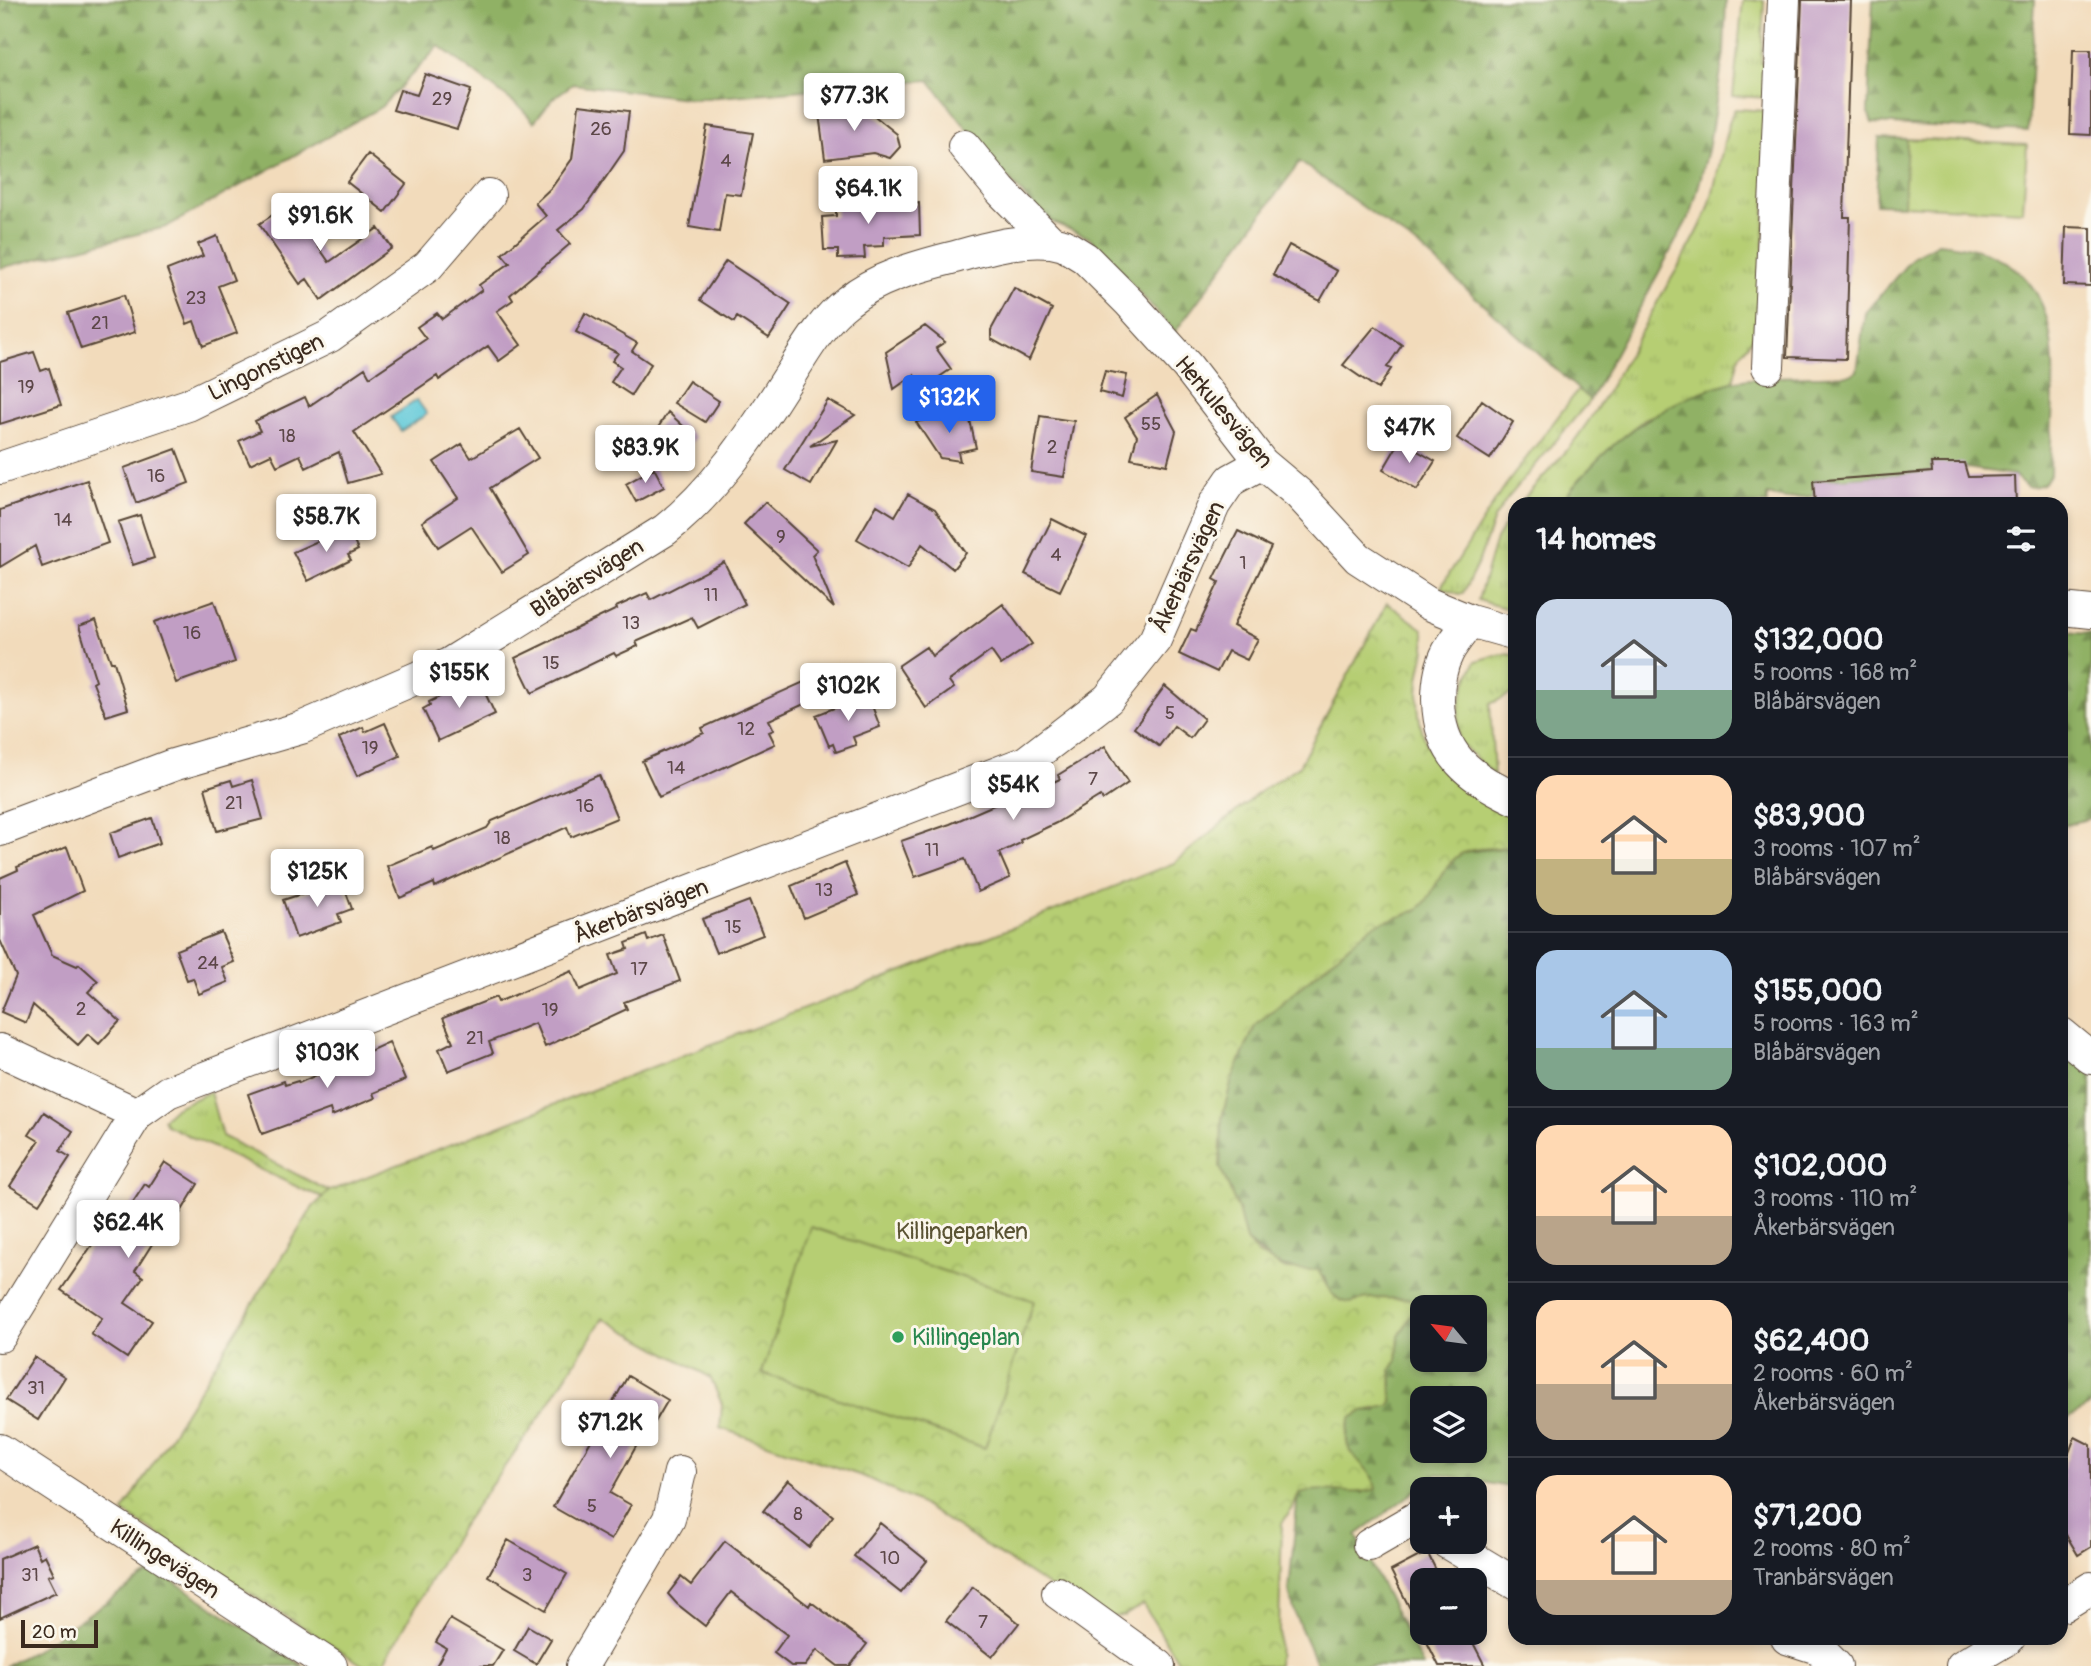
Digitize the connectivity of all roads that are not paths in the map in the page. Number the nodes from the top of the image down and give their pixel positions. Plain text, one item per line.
1 (1784, 0) edge
2 (964, 146) dead end
3 (489, 195) dead end
4 (1051, 242) junction
5 (1768, 367) dead end
6 (1262, 463) junction
7 (0, 468) edge
8 (2068, 610) edge
9 (2091, 612) edge
10 (1469, 621) junction
11 (1508, 632) edge
12 (1508, 794) edge
13 (0, 830) edge
14 (2068, 1039) edge
15 (0, 1050) edge
16 (2091, 1058) edge
17 (137, 1114) junction
18 (0, 1336) edge
19 (0, 1450) edge
20 (680, 1472) dead end
21 (1410, 1521) edge
22 (1369, 1545) dead end
23 (1466, 1554) edge
24 (1508, 1579) edge
25 (2091, 1588) edge
26 (1058, 1593) dead end
27 (2068, 1602) edge
28 (1809, 1645) edge
29 (1996, 1645) edge
30 (331, 1666) edge
31 (582, 1666) edge
32 (1159, 1666) edge
33 (1836, 1666) edge
34 (1962, 1666) edge

1 - 5 street
2 - 4 street, Herkulesvägen
3 - 7 street, Lingonstigen
4 - 6 street, Herkulesvägen
4 - 13 street, Blåbärsvägen
6 - 10 street, Herkulesvägen
6 - 17 street, Åkerbärsvägen
8 - 9 street
10 - 11 street, Herkulesvägen
10 - 12 street
14 - 16 street
15 - 17 street
17 - 18 street, Åkerbärsvägen
19 - 30 street, Killingevägen
20 - 31 street
21 - 22 street
23 - 24 street
25 - 27 street
26 - 32 street
28 - 33 street
29 - 34 street

